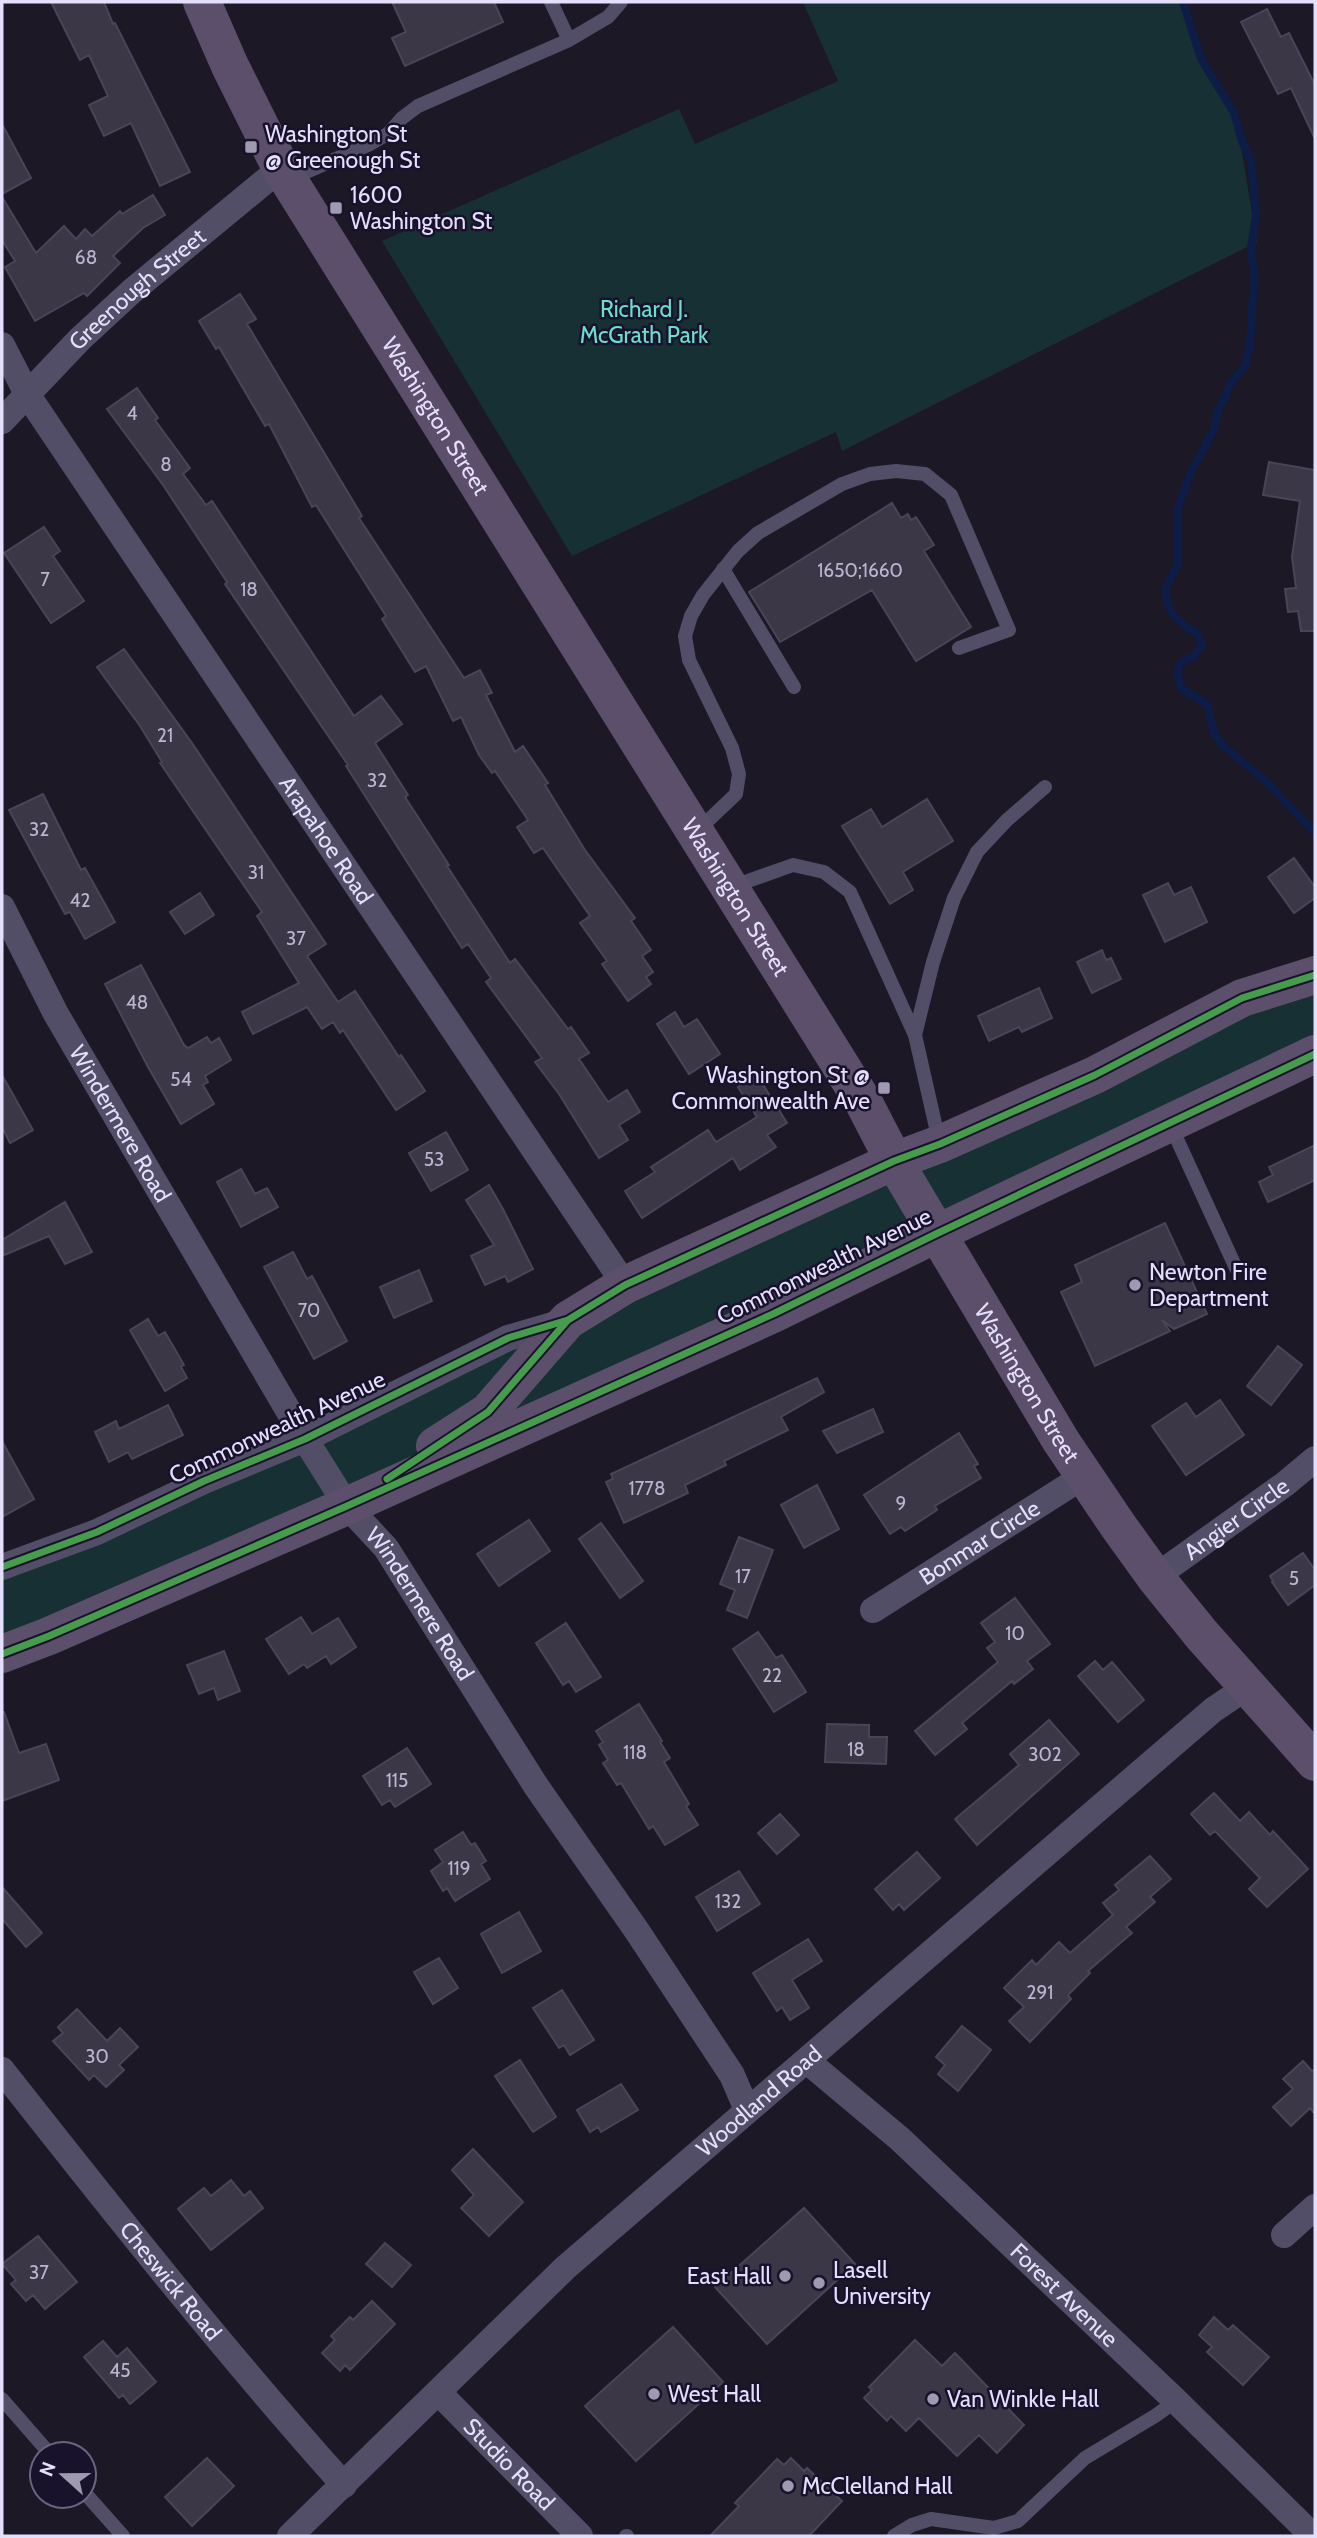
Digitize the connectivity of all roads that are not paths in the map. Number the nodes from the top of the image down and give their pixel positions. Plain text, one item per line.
1 (202, 2) edge
2 (551, 2) edge
3 (621, 2) edge
4 (569, 40) junction
5 (285, 174) junction
6 (2, 345) edge
7 (27, 394) junction
8 (2, 421) edge
9 (723, 569) junction
10 (959, 648) dead end
11 (794, 687) dead end
12 (1045, 787) dead end
13 (695, 832) junction
14 (729, 887) junction
15 (2, 907) edge
16 (1315, 960) edge
17 (1315, 975) edge
18 (1242, 998) junction
19 (915, 1035) junction
20 (1315, 1054) edge
21 (1169, 1123) junction
22 (940, 1144) junction
23 (894, 1161) junction
24 (937, 1233) junction
25 (1236, 1268) dead end
26 (625, 1285) junction
27 (568, 1320) junction
28 (304, 1438) junction
29 (1315, 1459) edge
30 (1084, 1476) junction
31 (347, 1506) junction
32 (2, 1567) edge
33 (1155, 1577) junction
34 (873, 1610) dead end
35 (2, 1654) edge
36 (1247, 1687) junction
37 (1315, 1762) edge
38 (807, 2061) junction
39 (2, 2070) edge
40 (747, 2110) junction
41 (1315, 2207) edge
42 (1284, 2235) dead end
43 (439, 2393) junction
44 (2, 2399) edge
45 (1176, 2401) junction
46 (38, 2440) edge
47 (344, 2485) junction
48 (98, 2508) edge
49 (123, 2536) edge
50 (290, 2536) edge
51 (580, 2536) edge
52 (894, 2536) edge
53 (1313, 2536) edge

1 - 5 main road, Washington Street
2 - 4 lane
3 - 4 lane
4 - 5 lane
5 - 7 street, Greenough Street
5 - 13 main road, Washington Street
6 - 7 street, Arapahoe Road
7 - 8 street, Greenough Street
7 - 26 street, Arapahoe Road
9 - 10 lane
9 - 11 lane
9 - 13 lane
12 - 19 lane
13 - 14 main road, Washington Street
14 - 19 lane
14 - 23 main road, Washington Street
15 - 28 street, Windermere Road
16 - 18 street, Commonwealth Avenue
17 - 18 main road, Commonwealth Avenue
18 - 22 main road, Commonwealth Avenue
19 - 22 lane
20 - 21 main road, Commonwealth Avenue
21 - 24 main road, Commonwealth Avenue
21 - 25 lane
22 - 23 main road, Commonwealth Avenue
23 - 24 main road, Washington Street
23 - 26 main road, Commonwealth Avenue
24 - 30 main road, Washington Street
24 - 31 main road, Commonwealth Avenue
26 - 27 main road, Commonwealth Avenue
27 - 28 street, Commonwealth Avenue
27 - 31 main road, Commonwealth Avenue
28 - 31 street, Windermere Road
28 - 32 street, Commonwealth Avenue
29 - 33 street, Angier Circle
30 - 33 main road, Washington Street
30 - 34 street, Bonmar Circle
31 - 35 main road, Commonwealth Avenue
31 - 40 street, Windermere Road
33 - 36 main road, Washington Street
36 - 37 main road, Washington Street
36 - 38 street, Woodland Road
38 - 40 street, Woodland Road
38 - 45 street, Forest Avenue
39 - 47 street, Cheswick Road
40 - 43 street, Woodland Road
41 - 42 street
43 - 47 street, Woodland Road
43 - 51 street, Studio Road
44 - 46 lane
45 - 52 lane
45 - 53 street, Forest Avenue
47 - 50 street, Woodland Road
48 - 49 lane

